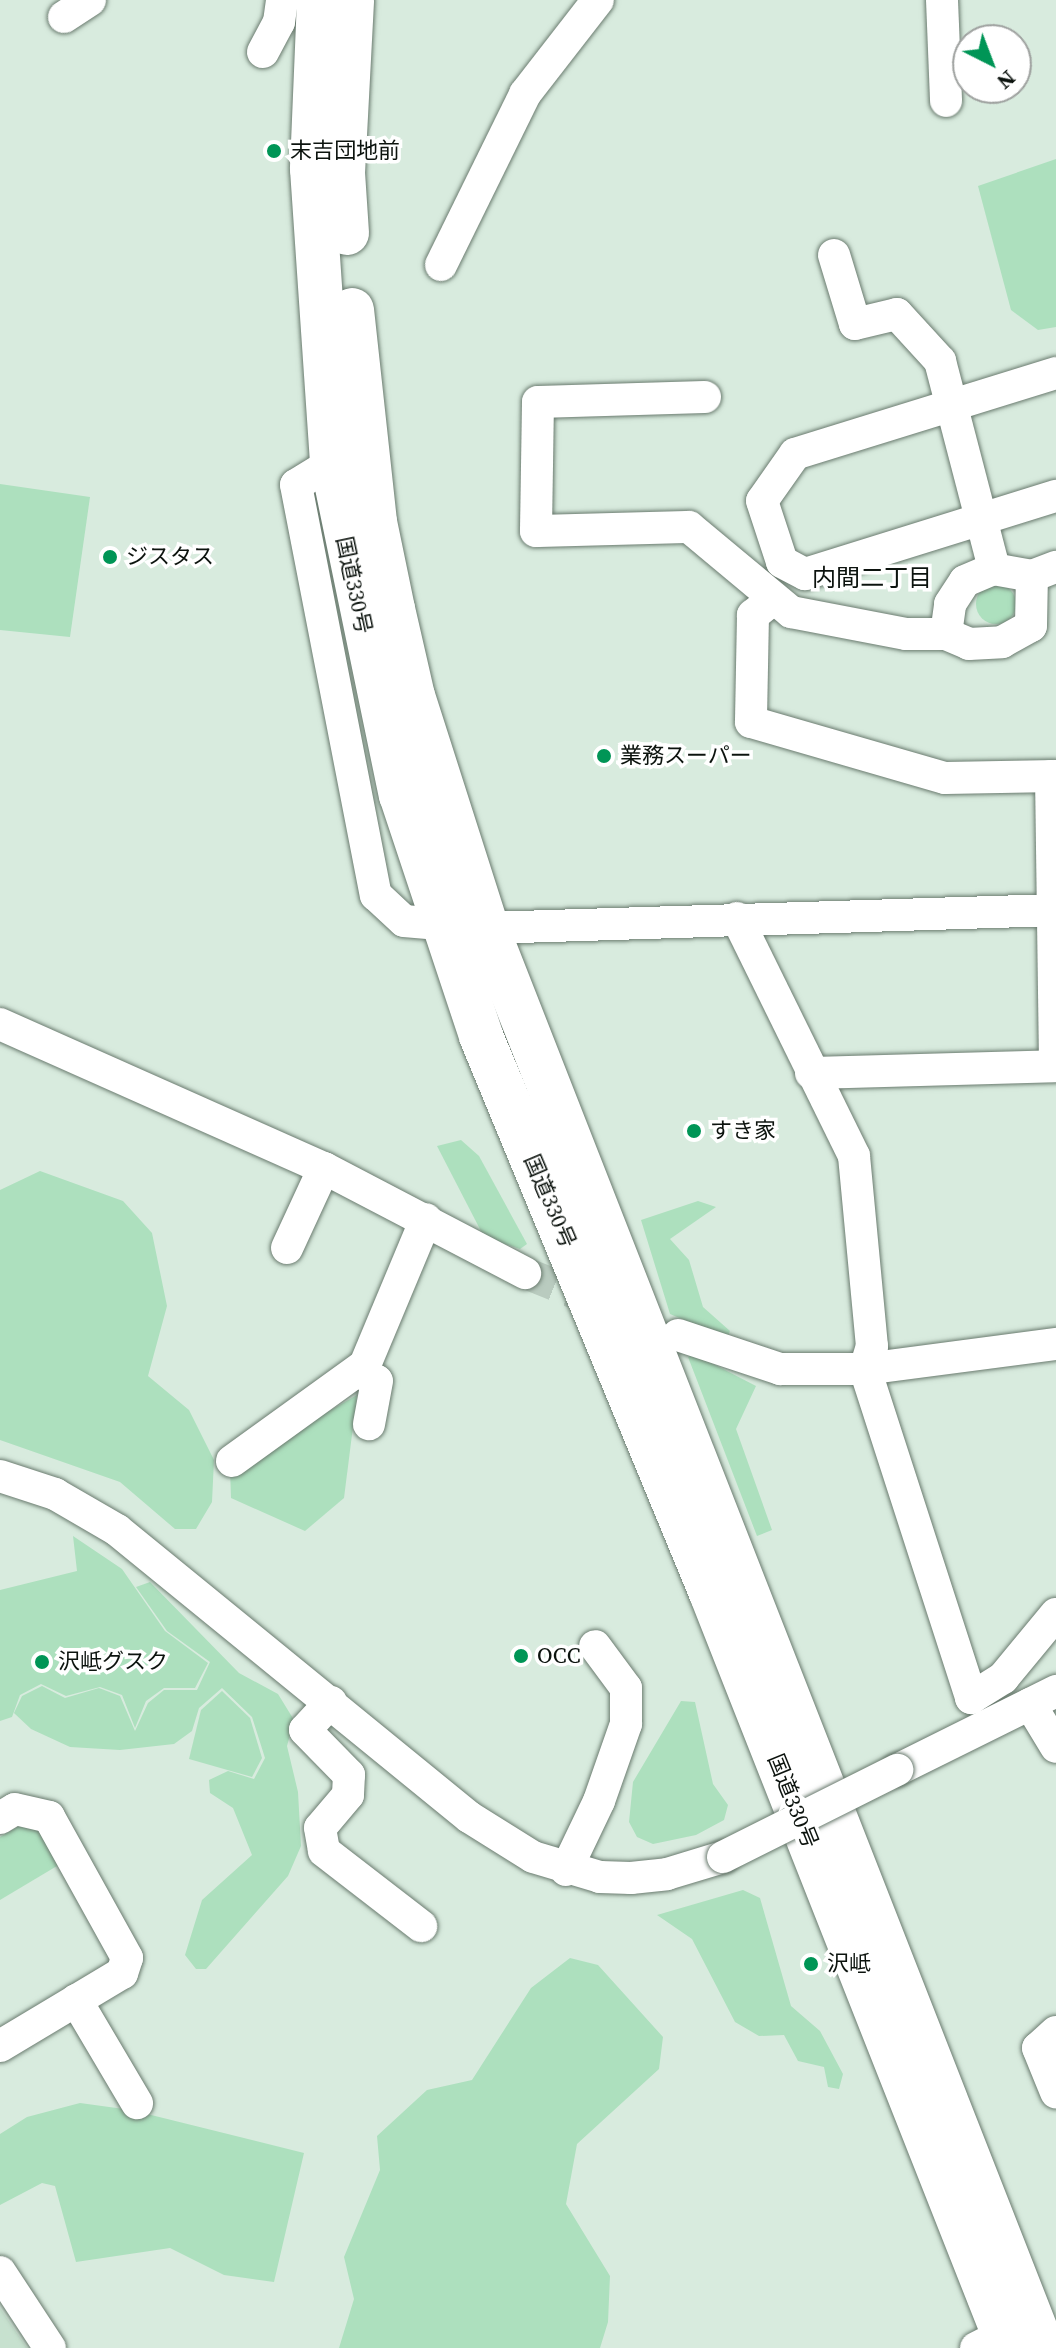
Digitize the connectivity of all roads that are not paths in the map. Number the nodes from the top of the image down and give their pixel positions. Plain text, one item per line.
1 (282, 0) edge
2 (319, 0) edge
3 (352, 0) edge
4 (598, 0) edge
5 (942, 0) edge
6 (263, 52) dead end
7 (946, 101) dead end
8 (834, 255) dead end
9 (441, 265) dead end
10 (1056, 373) edge
11 (705, 397) dead end
12 (952, 407) junction
13 (1056, 496) edge
14 (981, 518) junction
15 (994, 569) junction
16 (1044, 571) edge
17 (773, 599) junction
18 (946, 634) junction
19 (1054, 776) edge
20 (1054, 910) edge
21 (737, 918) junction
22 (444, 926) junction
23 (487, 928) junction
24 (0, 1024) edge
25 (1055, 1066) edge
26 (811, 1073) junction
27 (324, 1168) junction
28 (426, 1219) junction
29 (287, 1248) dead end
30 (525, 1273) tunnel mouth
31 (678, 1335) dead end
32 (1056, 1344) edge
33 (865, 1369) junction
34 (358, 1371) junction
35 (369, 1424) dead end
36 (232, 1461) dead end
37 (0, 1476) edge
38 (1056, 1614) edge
39 (595, 1646) dead end
40 (1043, 1698) edge
41 (331, 1702) junction
42 (1056, 1747) edge
43 (0, 1818) edge
44 (566, 1870) junction
45 (421, 1926) dead end
46 (76, 2000) junction
47 (1056, 2032) edge
48 (0, 2046) edge
49 (1056, 2092) edge
50 (137, 2103) dead end
51 (0, 2272) edge
52 (1008, 2345) edge
53 (50, 2348) edge

1 - 6 street
2 - 22 highway, 国道330号
3 - 23 highway, 国道330号
4 - 9 street
5 - 7 street
8 - 12 street
10 - 12 street
11 - 17 street
12 - 14 street
12 - 14 street
13 - 14 street
14 - 15 street
15 - 16 street
15 - 18 street
16 - 18 street
17 - 18 street
17 - 19 street
19 - 20 street
20 - 21 street
20 - 25 street
21 - 23 street
21 - 26 street
22 - 23 street
22 - 52 highway, 国道330号
23 - 52 highway, 国道330号
24 - 27 street
25 - 26 street
26 - 33 street
27 - 28 street
27 - 29 street
28 - 30 street
28 - 34 street
31 - 33 street
32 - 33 street
33 - 38 street
34 - 35 street
34 - 36 street
37 - 41 street
39 - 44 street
40 - 42 street
40 - 44 street, bridge
41 - 44 street
41 - 45 street
43 - 46 street
46 - 48 street
46 - 50 street
47 - 49 street
51 - 53 street

